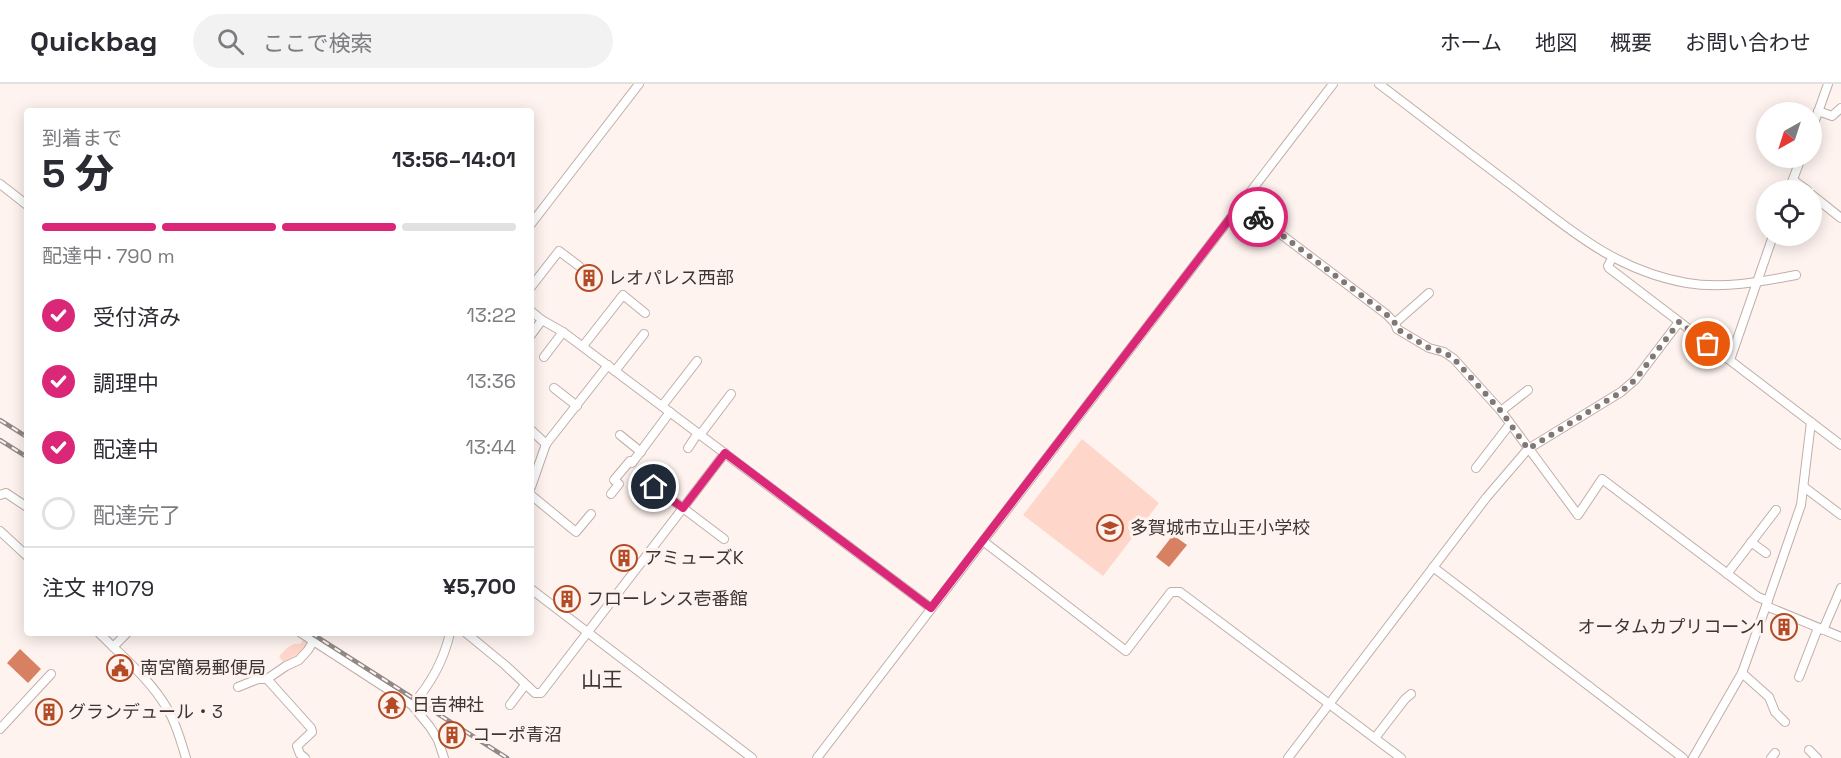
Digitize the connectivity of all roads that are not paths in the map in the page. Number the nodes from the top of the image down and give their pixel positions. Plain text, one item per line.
1 (639, 84) edge
2 (1333, 84) edge
3 (1379, 84) edge
4 (1828, 84) edge
5 (1821, 102) edge
6 (1841, 108) edge
7 (1822, 112) edge
8 (1797, 168) edge
9 (1793, 180) edge
10 (0, 184) edge
11 (24, 203) edge
12 (1822, 203) edge
13 (1241, 204) junction
14 (1841, 218) edge
15 (534, 220) edge
16 (1769, 246) edge
17 (1612, 258) junction
18 (579, 266) dead end
19 (1796, 275) dead end
20 (1756, 282) junction
21 (534, 283) edge
22 (1429, 293) dead end
23 (534, 313) edge
24 (645, 313) dead end
25 (542, 320) junction
26 (1679, 322) junction
27 (1395, 323) junction
28 (534, 331) edge
29 (563, 332) junction
30 (644, 334) dead end
31 (583, 346) junction
32 (544, 357) dead end
33 (1730, 360) junction
34 (697, 362) dead end
35 (612, 368) junction
36 (554, 388) dead end
37 (1528, 390) dead end
38 (731, 394) dead end
39 (577, 406) junction
40 (662, 406) junction
41 (1501, 411) junction
42 (670, 412) junction
43 (1811, 422) junction
44 (1510, 424) junction
45 (534, 433) edge
46 (699, 434) junction
47 (620, 435) dead end
48 (546, 444) junction
49 (1841, 445) edge
50 (688, 448) dead end
51 (1528, 449) junction
52 (641, 452) junction
53 (725, 453) junction
54 (1476, 468) dead end
55 (534, 478) edge
56 (654, 487) dead end
57 (1804, 487) junction
58 (611, 494) dead end
59 (0, 495) edge
60 (534, 497) edge
61 (24, 505) edge
62 (683, 508) junction
63 (1776, 510) dead end
64 (591, 514) dead end
65 (1841, 515) edge
66 (0, 531) edge
67 (724, 539) dead end
68 (983, 541) junction
69 (1751, 542) junction
70 (24, 553) edge
71 (1766, 553) dead end
72 (1433, 567) junction
73 (1727, 574) junction
74 (1841, 588) edge
75 (534, 591) edge
76 (1767, 604) junction
77 (931, 608) junction
78 (1821, 629) junction
79 (588, 633) junction
80 (102, 636) edge
81 (124, 636) edge
82 (307, 636) edge
83 (449, 636) edge
84 (470, 636) edge
85 (1841, 637) edge
86 (314, 640) junction
87 (113, 647) junction
88 (1742, 673) junction
89 (51, 674) dead end
90 (1799, 677) dead end
91 (267, 679) junction
92 (525, 685) junction
93 (238, 687) dead end
94 (1410, 694) dead end
95 (1329, 703) junction
96 (412, 705) junction
97 (510, 705) dead end
98 (1785, 722) dead end
99 (0, 729) edge
100 (1376, 738) junction
101 (1809, 750) dead end
102 (186, 758) edge
103 (305, 758) edge
104 (444, 758) edge
105 (752, 758) edge
106 (817, 758) edge
107 (1288, 758) edge
108 (1401, 758) edge
109 (1683, 758) edge
110 (1693, 758) edge
111 (1817, 758) edge

1 - 15 street
2 - 13 street
3 - 17 street
4 - 5 street
6 - 7 street
8 - 9 street
10 - 11 street
12 - 14 street
13 - 27 street
13 - 68 street
16 - 20 street
17 - 20 street
17 - 26 street
18 - 21 street
19 - 20 street
20 - 33 street
22 - 27 street
23 - 25 street
24 - 31 street
25 - 28 street
25 - 29 street
26 - 33 street
26 - 51 street
27 - 41 street
29 - 31 street
29 - 32 street
30 - 35 street
31 - 35 street
33 - 43 street
34 - 40 street
35 - 39 street
35 - 40 street
36 - 39 street
37 - 41 street
38 - 46 street
39 - 48 street
40 - 42 street
41 - 44 street
42 - 46 street
42 - 52 street
43 - 49 street
43 - 57 street
44 - 51 street
44 - 54 street
45 - 48 street
46 - 50 street
46 - 53 street
47 - 52 street
48 - 55 street
51 - 72 street
51 - 73 street
52 - 58 street
53 - 62 street
53 - 77 street
56 - 62 street
57 - 65 street
57 - 76 street
59 - 61 street
60 - 64 street
62 - 67 street
62 - 79 street
63 - 69 street
66 - 70 street
68 - 77 street
68 - 95 street
69 - 71 street
69 - 73 street
72 - 95 street
72 - 109 street
73 - 76 street
74 - 78 street
75 - 79 street
76 - 78 street
76 - 88 street
77 - 106 street
78 - 85 street
78 - 90 street
79 - 92 street
79 - 105 street
80 - 87 street
81 - 87 street
82 - 86 street
83 - 96 street
84 - 92 street
86 - 91 street
86 - 96 street
87 - 102 street
88 - 98 street
88 - 110 street
89 - 99 street
91 - 93 street
91 - 103 street
92 - 97 street
94 - 100 street
95 - 100 street
95 - 107 street
96 - 104 street
100 - 108 street
101 - 111 street

